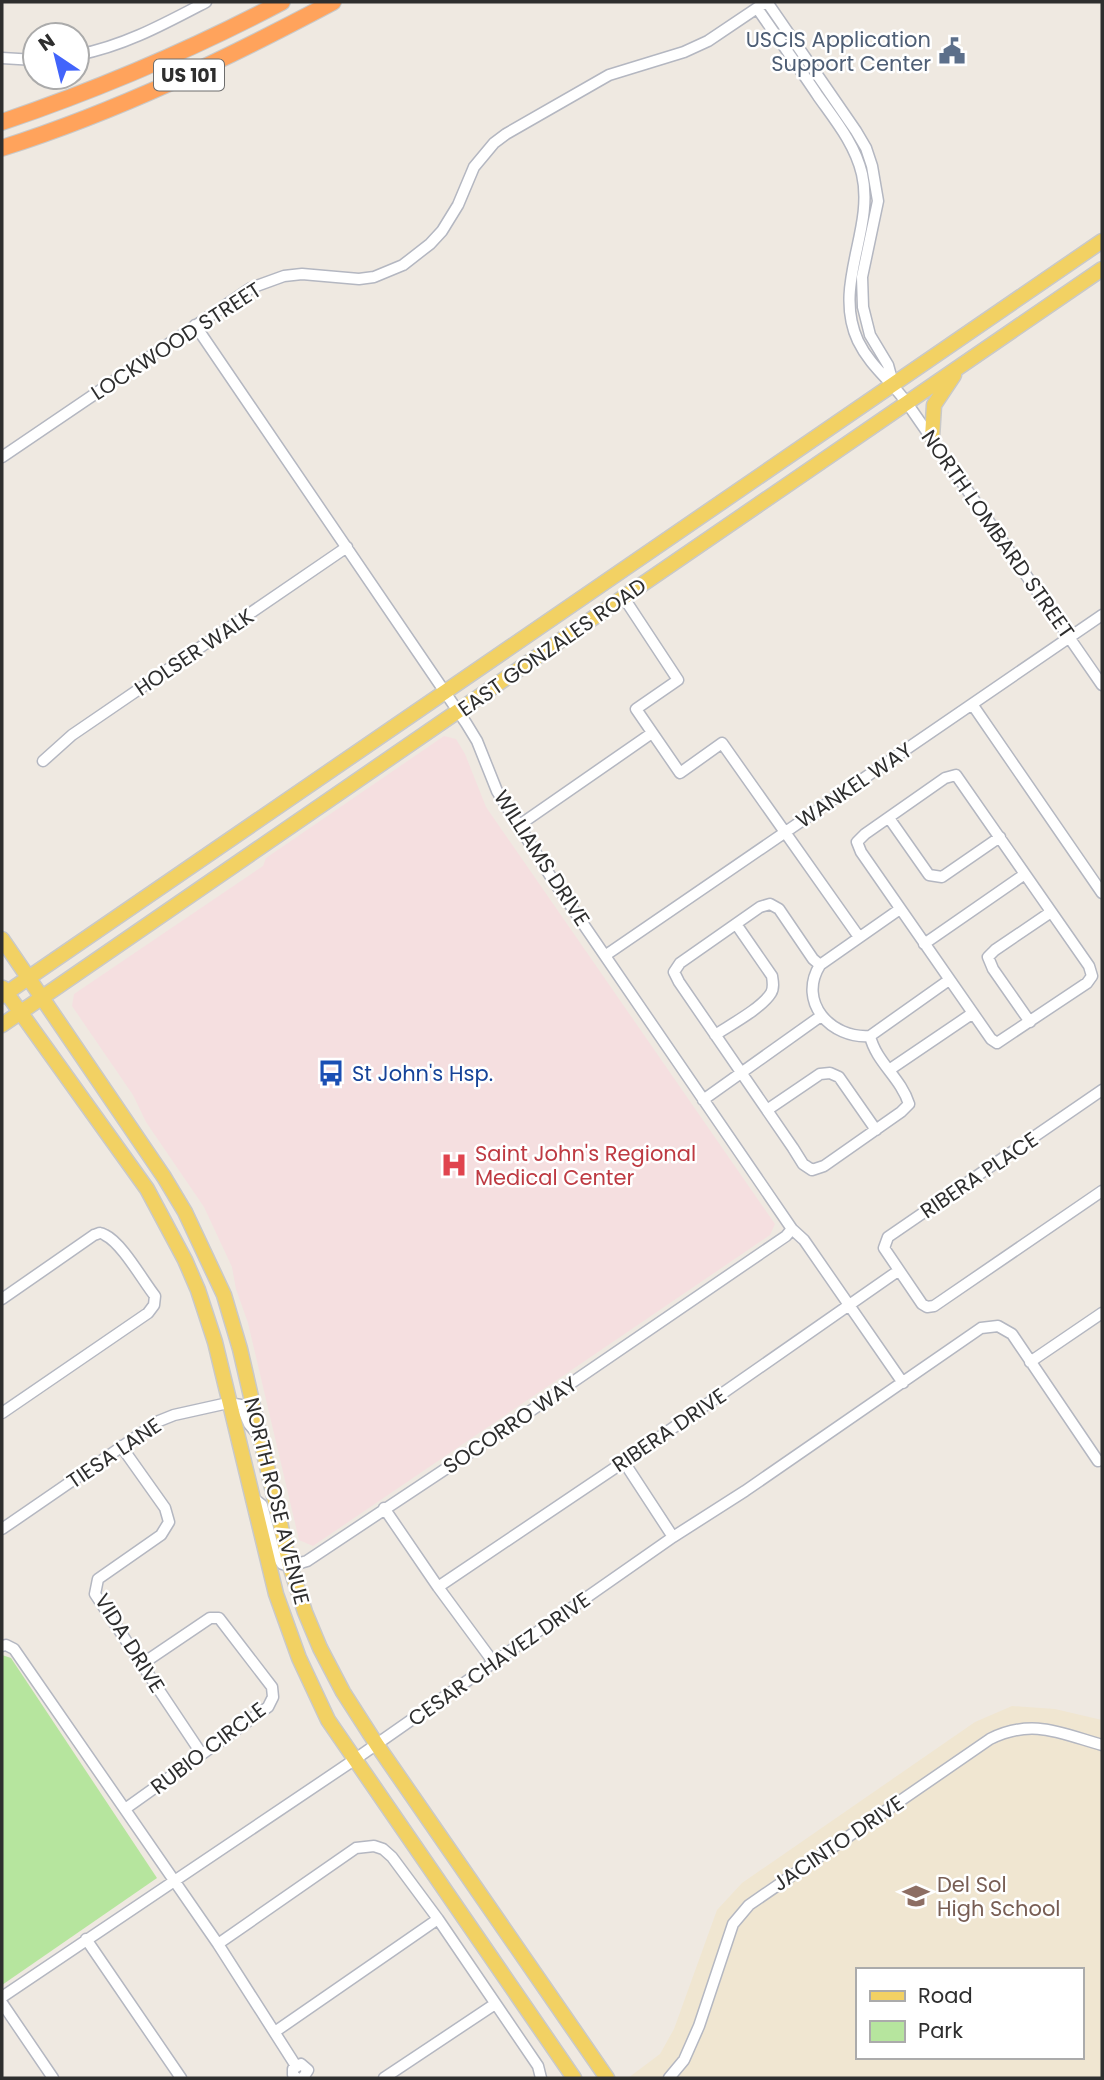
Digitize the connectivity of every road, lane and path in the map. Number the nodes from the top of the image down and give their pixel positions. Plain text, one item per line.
1 (206, 2) edge
2 (282, 2) edge
3 (333, 2) edge
4 (764, 4) edge
5 (91, 51) edge
6 (2, 58) edge
7 (21, 59) edge
8 (2, 122) edge
9 (2, 150) edge
10 (1102, 241) edge
11 (1102, 269) edge
12 (195, 325) junction
13 (958, 368) junction
14 (893, 383) junction
15 (907, 403) junction
16 (932, 437) junction
17 (2, 457) edge
18 (347, 547) junction
19 (624, 598) junction
20 (1102, 614) edge
21 (1069, 637) junction
22 (1102, 685) edge
23 (445, 693) junction
24 (972, 704) junction
25 (458, 712) junction
26 (652, 733) junction
27 (43, 761) dead end
28 (310, 786) junction
29 (889, 818) junction
30 (518, 826) junction
31 (786, 832) junction
32 (1000, 837) junction
33 (238, 867) junction
34 (1025, 874) junction
35 (1102, 893) edge
36 (900, 909) junction
37 (1051, 912) junction
38 (736, 924) junction
39 (859, 937) junction
40 (2, 939) edge
41 (924, 944) junction
42 (606, 955) junction
43 (820, 965) junction
44 (29, 978) junction
45 (950, 980) junction
46 (3, 992) edge
47 (42, 997) junction
48 (20, 1012) junction
49 (973, 1013) junction
50 (821, 1016) junction
51 (1030, 1022) junction
52 (2, 1025) edge
53 (715, 1035) junction
54 (870, 1035) junction
55 (889, 1070) junction
56 (741, 1073) junction
57 (1102, 1090) edge
58 (703, 1100) junction
59 (767, 1110) junction
60 (876, 1130) junction
61 (1102, 1191) edge
62 (792, 1229) junction
63 (898, 1271) junction
64 (2, 1299) edge
65 (850, 1306) junction
66 (1102, 1313) edge
67 (1030, 1362) junction
68 (903, 1383) junction
69 (228, 1403) junction
70 (2, 1413) edge
71 (260, 1437) junction
72 (1102, 1444) edge
73 (121, 1446) junction
74 (624, 1462) junction
75 (253, 1498) junction
76 (384, 1508) junction
77 (2, 1529) edge
78 (673, 1537) junction
79 (290, 1566) junction
80 (438, 1587) junction
81 (4, 1645) edge
82 (495, 1663) junction
83 (142, 1664) junction
84 (377, 1745) junction
85 (1102, 1745) edge
86 (201, 1753) junction
87 (354, 1760) junction
88 (125, 1809) junction
89 (174, 1880) junction
90 (438, 1919) junction
91 (86, 1940) junction
92 (218, 1944) junction
93 (2, 1997) edge
94 (2, 2003) edge
95 (495, 2004) junction
96 (276, 2031) junction
97 (298, 2076) edge
98 (53, 2078) edge
99 (181, 2078) edge
100 (384, 2078) edge
101 (541, 2078) edge
102 (574, 2078) edge
103 (607, 2078) edge
104 (669, 2078) edge

1 - 5 street
2 - 8 highway, US 101
3 - 9 highway, US 101
4 - 12 street, LOCKWOOD STREET
4 - 14 street, NORTH LOMBARD STREET
6 - 7 street
10 - 14 main road, EAST GONZALES ROAD
11 - 13 main road, EAST GONZALES ROAD
12 - 17 street, LOCKWOOD STREET
12 - 18 street, WILLIAMS DRIVE
13 - 15 main road, EAST GONZALES ROAD
13 - 16 main road
14 - 15 street, NORTH LOMBARD STREET
14 - 23 main road, EAST GONZALES ROAD
15 - 16 street, NORTH LOMBARD STREET
15 - 19 main road, EAST GONZALES ROAD
16 - 21 street, NORTH LOMBARD STREET
18 - 23 street, WILLIAMS DRIVE
18 - 27 street, HOLSER WALK
19 - 25 main road, EAST GONZALES ROAD
19 - 26 street
20 - 21 street, WANKEL WAY
21 - 22 street, NORTH LOMBARD STREET
21 - 24 street, WANKEL WAY
23 - 25 street, WILLIAMS DRIVE
23 - 28 main road, EAST GONZALES ROAD
24 - 31 street, WANKEL WAY
24 - 35 street
25 - 30 street, WILLIAMS DRIVE
25 - 33 main road, EAST GONZALES ROAD
26 - 30 street
26 - 31 street
28 - 33 main road
28 - 44 main road, EAST GONZALES ROAD
29 - 32 street
29 - 32 street
29 - 36 street
30 - 42 street, WILLIAMS DRIVE
31 - 39 street
31 - 42 street, WANKEL WAY
32 - 34 street
33 - 47 main road, EAST GONZALES ROAD
34 - 37 street
34 - 41 street
36 - 39 street
36 - 41 street
37 - 51 street
37 - 51 street
38 - 43 street
38 - 53 street
38 - 53 street
39 - 43 street
40 - 44 main road, NORTH ROSE AVENUE
41 - 45 street
42 - 58 street, WILLIAMS DRIVE
43 - 50 street
44 - 46 main road, EAST GONZALES ROAD
44 - 47 main road, NORTH ROSE AVENUE
45 - 49 street
45 - 54 street
46 - 48 main road, NORTH ROSE AVENUE
47 - 48 main road, EAST GONZALES ROAD
47 - 71 main road, NORTH ROSE AVENUE
48 - 52 main road, EAST GONZALES ROAD
48 - 69 main road, NORTH ROSE AVENUE
49 - 51 street
49 - 55 street
50 - 54 street
50 - 56 street
53 - 56 street
54 - 55 street
55 - 60 street
56 - 58 street
56 - 59 street
57 - 63 street, RIBERA PLACE
58 - 62 street, WILLIAMS DRIVE
59 - 60 street
59 - 60 street
61 - 63 street
62 - 65 street, WILLIAMS DRIVE
62 - 76 street, SOCORRO WAY
63 - 65 street, RIBERA DRIVE
64 - 70 street
65 - 68 street, WILLIAMS DRIVE
65 - 74 street, RIBERA DRIVE
66 - 67 street
67 - 68 street, CESAR CHAVEZ DRIVE
67 - 72 street
68 - 78 street, CESAR CHAVEZ DRIVE
69 - 71 street
69 - 73 street, TIESA LANE
69 - 75 main road, NORTH ROSE AVENUE
71 - 79 main road, NORTH ROSE AVENUE
73 - 77 street, TIESA LANE
73 - 83 street, VIDA DRIVE
74 - 78 street
74 - 80 street, RIBERA DRIVE
75 - 79 street
75 - 87 main road, NORTH ROSE AVENUE
76 - 79 street, SOCORRO WAY
76 - 80 street
78 - 82 street, CESAR CHAVEZ DRIVE
79 - 84 main road, NORTH ROSE AVENUE
80 - 82 street
81 - 88 street
82 - 84 street, CESAR CHAVEZ DRIVE
83 - 86 street, VIDA DRIVE
83 - 86 street, RUBIO CIRCLE
84 - 87 street, CESAR CHAVEZ DRIVE
84 - 103 main road, NORTH ROSE AVENUE
85 - 104 street, JACINTO DRIVE
86 - 88 street, RUBIO CIRCLE
87 - 89 street, CESAR CHAVEZ DRIVE
87 - 102 main road, NORTH ROSE AVENUE
88 - 89 street
89 - 91 street, CESAR CHAVEZ DRIVE
89 - 92 street
90 - 92 street
90 - 95 street
90 - 96 street
91 - 93 street, CESAR CHAVEZ DRIVE
91 - 99 street
92 - 96 street
94 - 98 street
95 - 100 street
95 - 101 street
96 - 97 street

